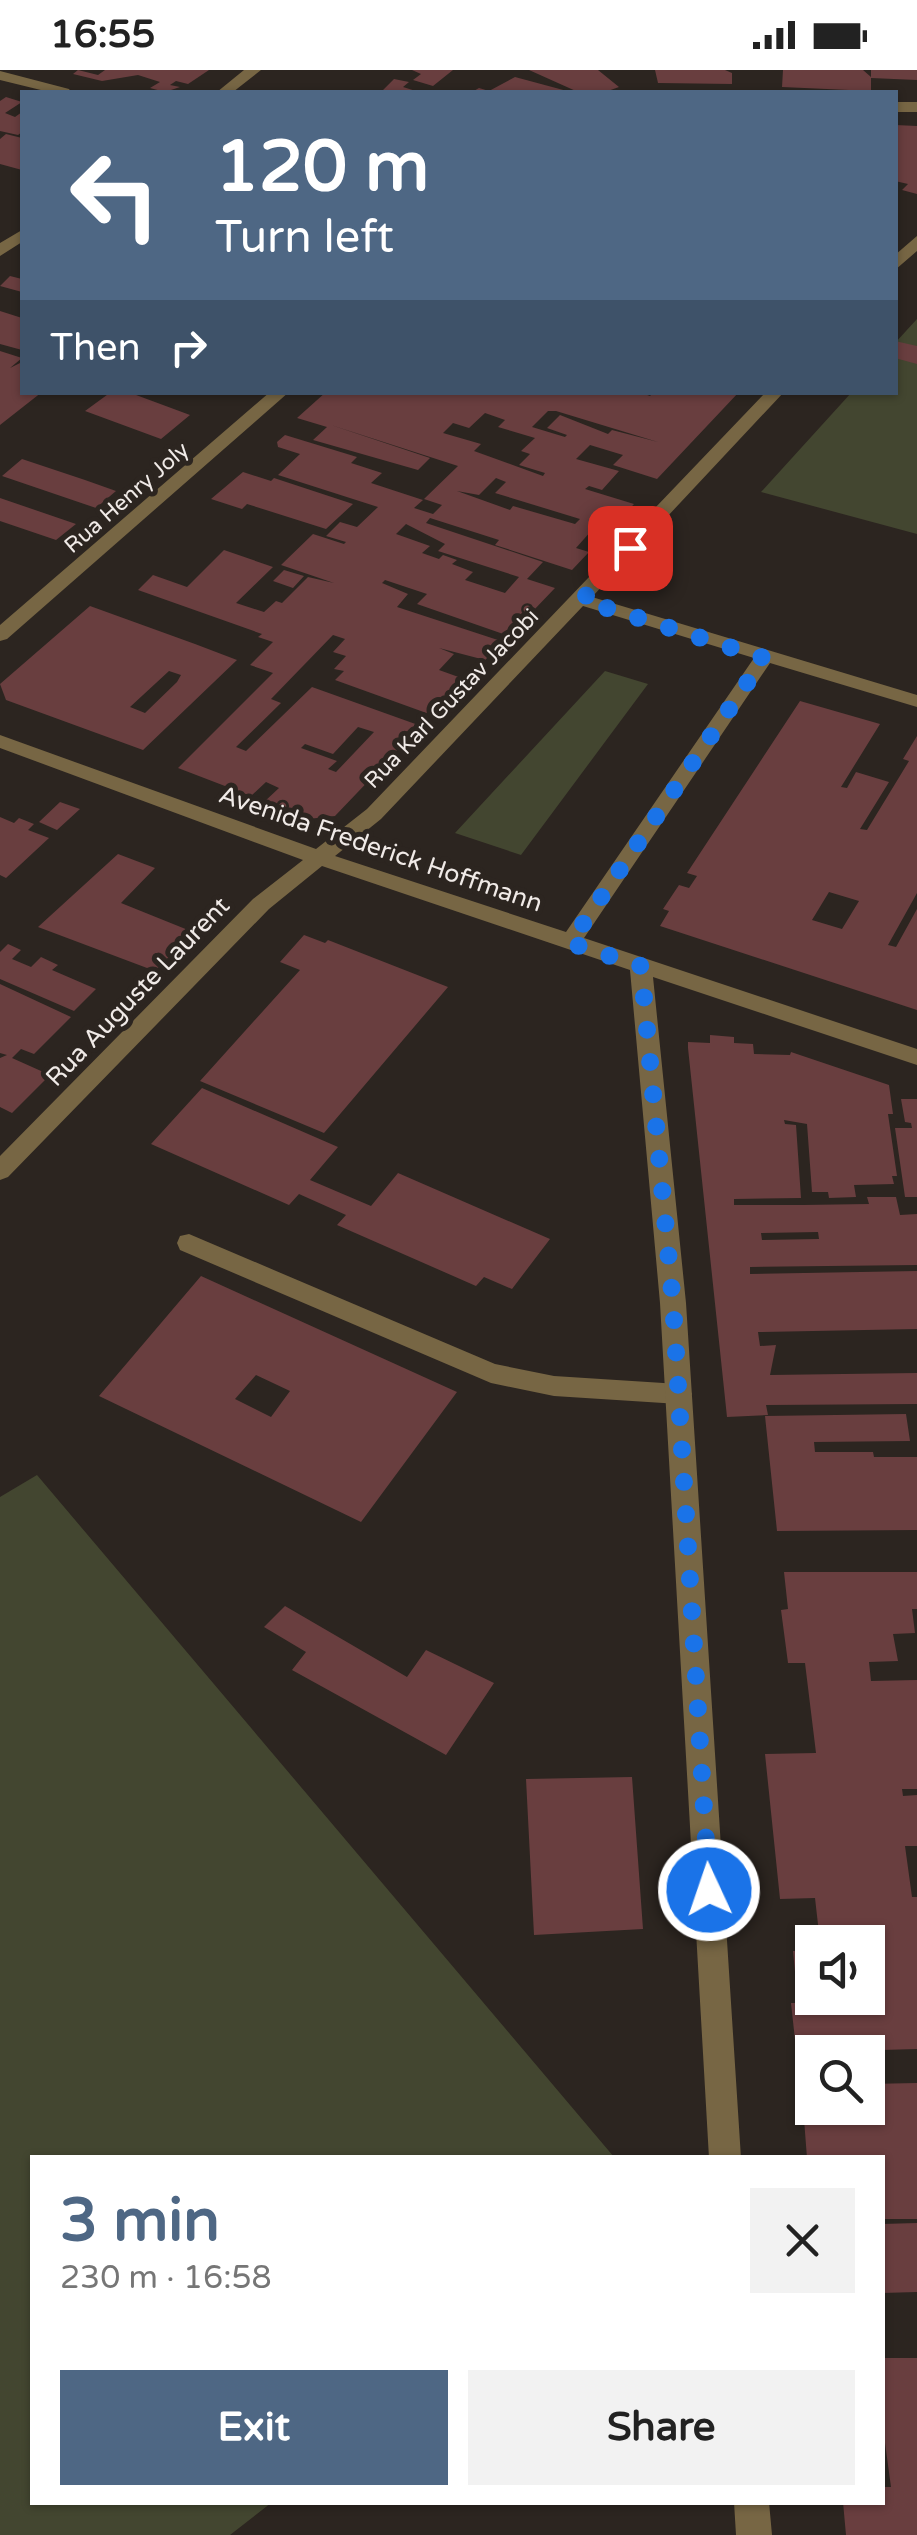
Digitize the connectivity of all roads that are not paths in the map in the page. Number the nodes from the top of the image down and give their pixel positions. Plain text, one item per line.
1 (254, 70) edge
2 (0, 75) edge
3 (56, 90) edge
4 (227, 90) edge
5 (917, 241) edge
6 (898, 262) edge
7 (278, 395) edge
8 (773, 395) edge
9 (582, 600) junction
10 (0, 635) edge
11 (764, 658) junction
12 (917, 701) edge
13 (0, 740) edge
14 (322, 859) junction
15 (570, 943) junction
16 (641, 966) junction
17 (917, 1057) edge
18 (0, 1171) edge
19 (189, 1243) dead end
20 (679, 1394) junction
21 (725, 2155) edge
22 (751, 2505) edge
23 (754, 2535) edge

1 - 4 street
2 - 3 street
5 - 6 street
7 - 10 street, Rua Henry Joly
8 - 9 street, Rua Karl Gustav Jacobi
9 - 11 street
9 - 14 street, Rua Karl Gustav Jacobi
11 - 12 street
11 - 15 street
13 - 14 street, Avenida Frederick Hoffmann
14 - 15 street, Avenida Frederick Hoffmann
14 - 18 street, Rua Auguste Laurent
15 - 16 street, Avenida Frederick Hoffmann
16 - 17 street, Avenida Frederick Hoffmann
16 - 20 street
19 - 20 street
20 - 21 street
22 - 23 street

